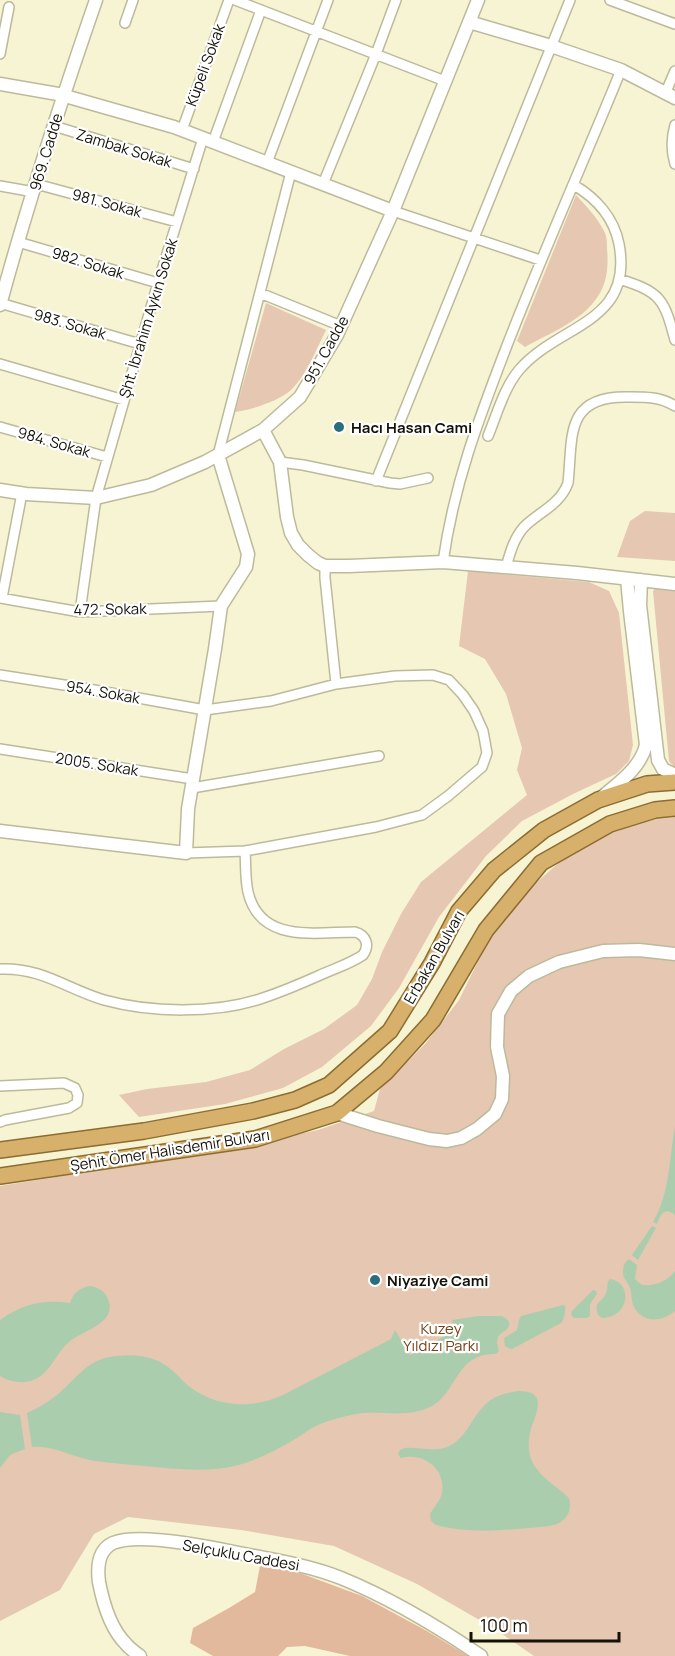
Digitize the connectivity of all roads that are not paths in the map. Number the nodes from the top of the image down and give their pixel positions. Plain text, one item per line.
1 (96, 0) edge
2 (133, 0) edge
3 (229, 0) edge
4 (235, 0) edge
5 (328, 0) edge
6 (396, 0) edge
7 (478, 0) edge
8 (570, 0) edge
9 (612, 0) edge
10 (9, 7) dead end
11 (261, 10) junction
12 (469, 22) junction
13 (125, 23) dead end
14 (675, 24) edge
15 (316, 31) junction
16 (551, 46) junction
17 (0, 54) edge
18 (376, 54) junction
19 (621, 70) junction
20 (675, 71) edge
21 (446, 81) junction
22 (0, 84) edge
23 (63, 96) junction
24 (670, 96) edge
25 (675, 125) edge
26 (54, 126) junction
27 (182, 130) junction
28 (208, 140) junction
29 (267, 163) junction
30 (675, 164) edge
31 (194, 169) junction
32 (291, 172) junction
33 (323, 184) junction
34 (574, 185) junction
35 (0, 186) edge
36 (35, 188) junction
37 (393, 211) junction
38 (177, 222) junction
39 (474, 239) junction
40 (18, 242) junction
41 (540, 260) junction
42 (619, 279) junction
43 (158, 284) junction
44 (260, 293) junction
45 (0, 304) edge
46 (341, 326) junction
47 (675, 340) edge
48 (140, 344) junction
49 (0, 364) edge
50 (124, 400) junction
51 (675, 406) edge
52 (0, 427) edge
53 (263, 430) junction
54 (488, 436) dead end
55 (218, 455) junction
56 (107, 457) junction
57 (280, 462) junction
58 (428, 478) dead end
59 (376, 481) junction
60 (0, 490) edge
61 (22, 493) junction
62 (96, 498) junction
63 (443, 562) junction
64 (325, 566) junction
65 (506, 567) junction
66 (627, 579) junction
67 (641, 580) junction
68 (675, 584) edge
69 (1, 598) edge
70 (221, 606) junction
71 (80, 612) junction
72 (0, 675) edge
73 (336, 684) junction
74 (205, 710) junction
75 (0, 749) edge
76 (378, 756) dead end
77 (675, 775) edge
78 (675, 782) edge
79 (192, 783) junction
80 (598, 800) junction
81 (675, 808) edge
82 (0, 831) edge
83 (245, 851) junction
84 (186, 853) junction
85 (675, 954) edge
86 (0, 969) edge
87 (329, 1085) joint
88 (0, 1086) edge
89 (337, 1113) junction
90 (0, 1122) edge
91 (0, 1150) edge
92 (0, 1176) edge
93 (140, 1656) edge
94 (481, 1656) edge

1 - 23 street, 969. Cadde
2 - 13 street
3 - 27 street, Küpeli Sokak
4 - 11 street
5 - 15 street
6 - 18 street
7 - 12 street, 951. Cadde
8 - 16 street
9 - 14 street
10 - 17 street
11 - 15 street
11 - 28 street, Şht. İbrahim Aykın Sokak
12 - 16 street
12 - 21 street, 951. Cadde
15 - 18 street
15 - 29 street
16 - 19 street
16 - 39 street
18 - 21 street
18 - 33 street
19 - 24 street
19 - 34 street
20 - 24 street
21 - 37 street, 951. Cadde
22 - 23 street
23 - 26 street, 969. Cadde
23 - 27 street
25 - 30 street
26 - 31 street, Zambak Sokak
26 - 36 street, 969. Cadde
27 - 28 street
28 - 29 street
28 - 31 street, Şht. İbrahim Aykın Sokak
29 - 32 street
31 - 38 street, Şht. İbrahim Aykın Sokak
32 - 33 street
32 - 44 street
33 - 37 street
34 - 41 street
34 - 42 street
35 - 36 street, 981. Sokak
36 - 38 street, 981. Sokak
36 - 40 street, 969. Cadde
37 - 39 street
37 - 46 street, 951. Cadde
38 - 43 street, Şht. İbrahim Aykın Sokak
39 - 41 street
39 - 59 street
40 - 43 street, 982. Sokak
40 - 45 street, 969. Cadde
41 - 63 street
42 - 47 street
42 - 54 street
43 - 48 street, Şht. İbrahim Aykın Sokak
44 - 46 street
44 - 55 street
45 - 48 street, 983. Sokak
46 - 53 street, 951. Cadde
48 - 50 street, Şht. İbrahim Aykın Sokak
49 - 50 street
50 - 56 street, Şht. İbrahim Aykın Sokak
51 - 65 street
52 - 56 street, 984. Sokak
53 - 55 street, 951. Cadde
53 - 57 street
55 - 62 street, 951. Cadde
55 - 70 street
56 - 62 street, Şht. İbrahim Aykın Sokak
57 - 59 street
57 - 64 street
58 - 59 street
60 - 61 street, 951. Cadde
61 - 62 street, 951. Cadde
61 - 69 street
62 - 71 street, Şht. İbrahim Aykın Sokak
63 - 64 street
63 - 65 street
64 - 73 street
65 - 66 street
66 - 67 street
66 - 80 street
67 - 68 street
67 - 77 street
69 - 71 street, 472. Sokak
70 - 71 street, 472. Sokak
70 - 74 street
72 - 74 street, 954. Sokak
73 - 74 street, 954. Sokak
73 - 83 street, 954. Sokak
74 - 79 street
75 - 79 street, 2005. Sokak
76 - 79 street, 2005. Sokak
78 - 80 highway, Erbakan Bulvarı
79 - 84 street
80 - 87 highway, Erbakan Bulvarı
81 - 89 highway, Erbakan Bulvarı
82 - 84 street
83 - 84 street
83 - 86 street
85 - 89 street
87 - 91 highway, Şehit Ömer Halisdemir Bulvarı
88 - 90 street
89 - 92 highway, Şehit Ömer Halisdemir Bulvarı
93 - 94 street, Selçuklu Caddesi

